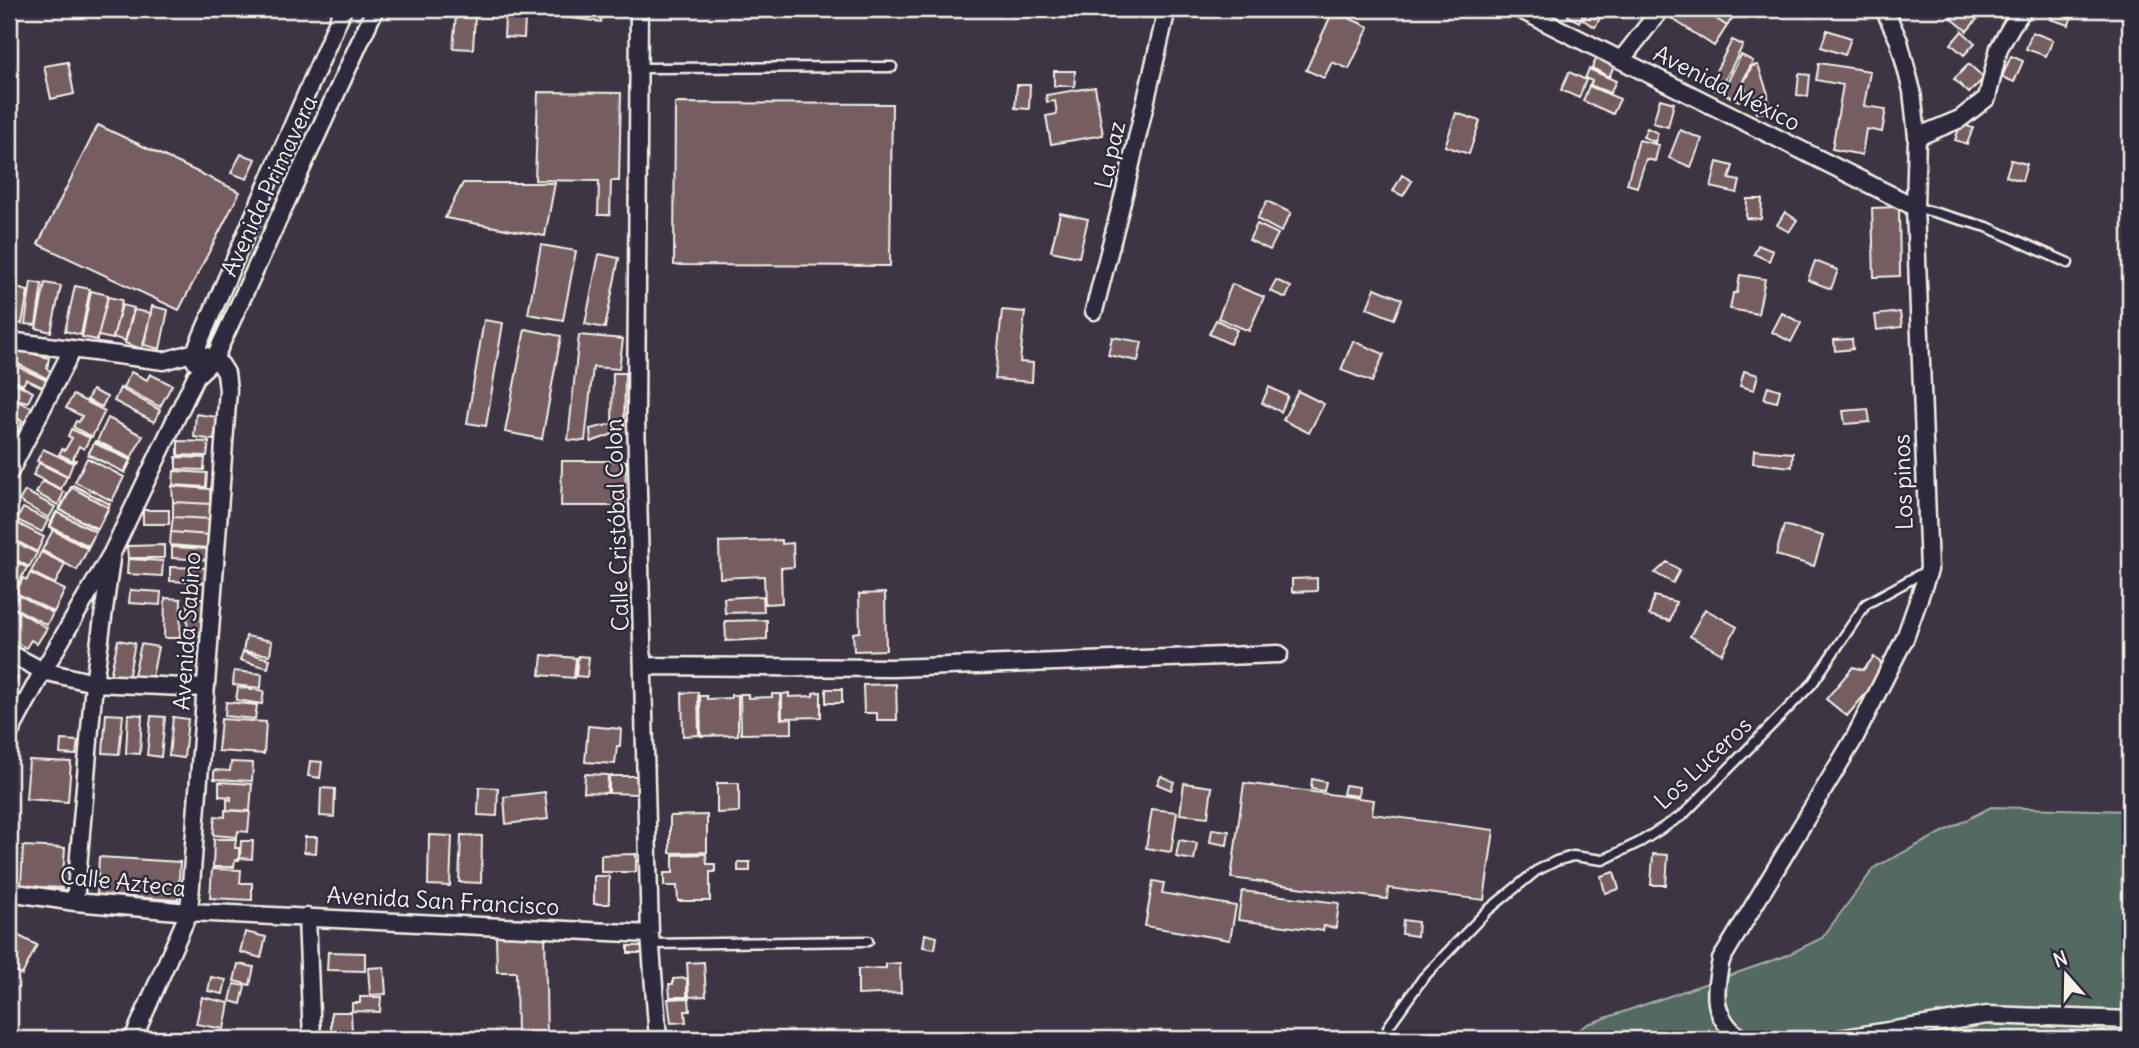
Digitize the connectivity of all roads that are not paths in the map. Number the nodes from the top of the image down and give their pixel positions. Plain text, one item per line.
1 (343, 9) edge
2 (375, 9) edge
3 (639, 9) edge
4 (1167, 9) edge
5 (1661, 9) edge
6 (1885, 9) edge
7 (2024, 9) edge
8 (1524, 10) edge
9 (1621, 60) junction
10 (892, 67) dead end
11 (639, 68) junction
12 (1917, 137) junction
13 (1915, 207) junction
14 (2068, 263) dead end
15 (1094, 311) dead end
16 (9, 341) edge
17 (72, 350) junction
18 (195, 352) junction
19 (214, 359) junction
20 (196, 376) junction
21 (9, 473) edge
22 (112, 553) junction
23 (1929, 570) junction
24 (9, 653) edge
25 (1279, 654) dead end
26 (644, 666) junction
27 (43, 671) junction
28 (94, 683) junction
29 (205, 688) junction
30 (9, 734) edge
31 (9, 892) edge
32 (75, 902) junction
33 (189, 912) junction
34 (233, 913) joint
35 (307, 918) junction
36 (651, 939) junction
37 (868, 941) dead end
38 (2130, 1020) edge
39 (1388, 1027) dead end
40 (133, 1039) edge
41 (312, 1039) edge
42 (658, 1039) edge
43 (1741, 1039) edge
44 (1839, 1039) edge

1 - 18 street, Avenida Primavera
2 - 19 street, Avenida Primavera
3 - 11 street, Calle Cristóbal Colon
4 - 15 street, La paz
5 - 9 street
6 - 12 street, Los pinos
7 - 12 street
8 - 9 street, Avenida México
9 - 13 street, Avenida México
10 - 11 lane
11 - 26 street, Calle Cristóbal Colon
12 - 13 street, Los pinos
13 - 14 lane
13 - 23 street, Los pinos
16 - 17 street
17 - 18 street
17 - 21 street
18 - 19 street
18 - 20 street, Avenida Primavera
19 - 20 street, Avenida Primavera
19 - 29 street, Avenida Sabino
20 - 22 street, Avenida Primavera
22 - 27 street, Avenida Primavera
22 - 28 street
23 - 39 lane, Los Luceros
23 - 43 street, Los pinos
24 - 27 street
25 - 26 street
26 - 36 street, Calle Cristóbal Colon
27 - 28 street
27 - 30 street, Avenida Primavera
28 - 29 street
28 - 32 street
29 - 33 street, Avenida Sabino
31 - 32 street, Calle Azteca
32 - 33 street, Calle Azteca
33 - 34 street, Calle Azteca
33 - 40 street, Avenida Sabino
34 - 35 street, Avenida San Francisco
35 - 36 street, Avenida San Francisco
35 - 41 street
36 - 37 lane
36 - 42 street, Calle Cristóbal Colon
38 - 44 street

